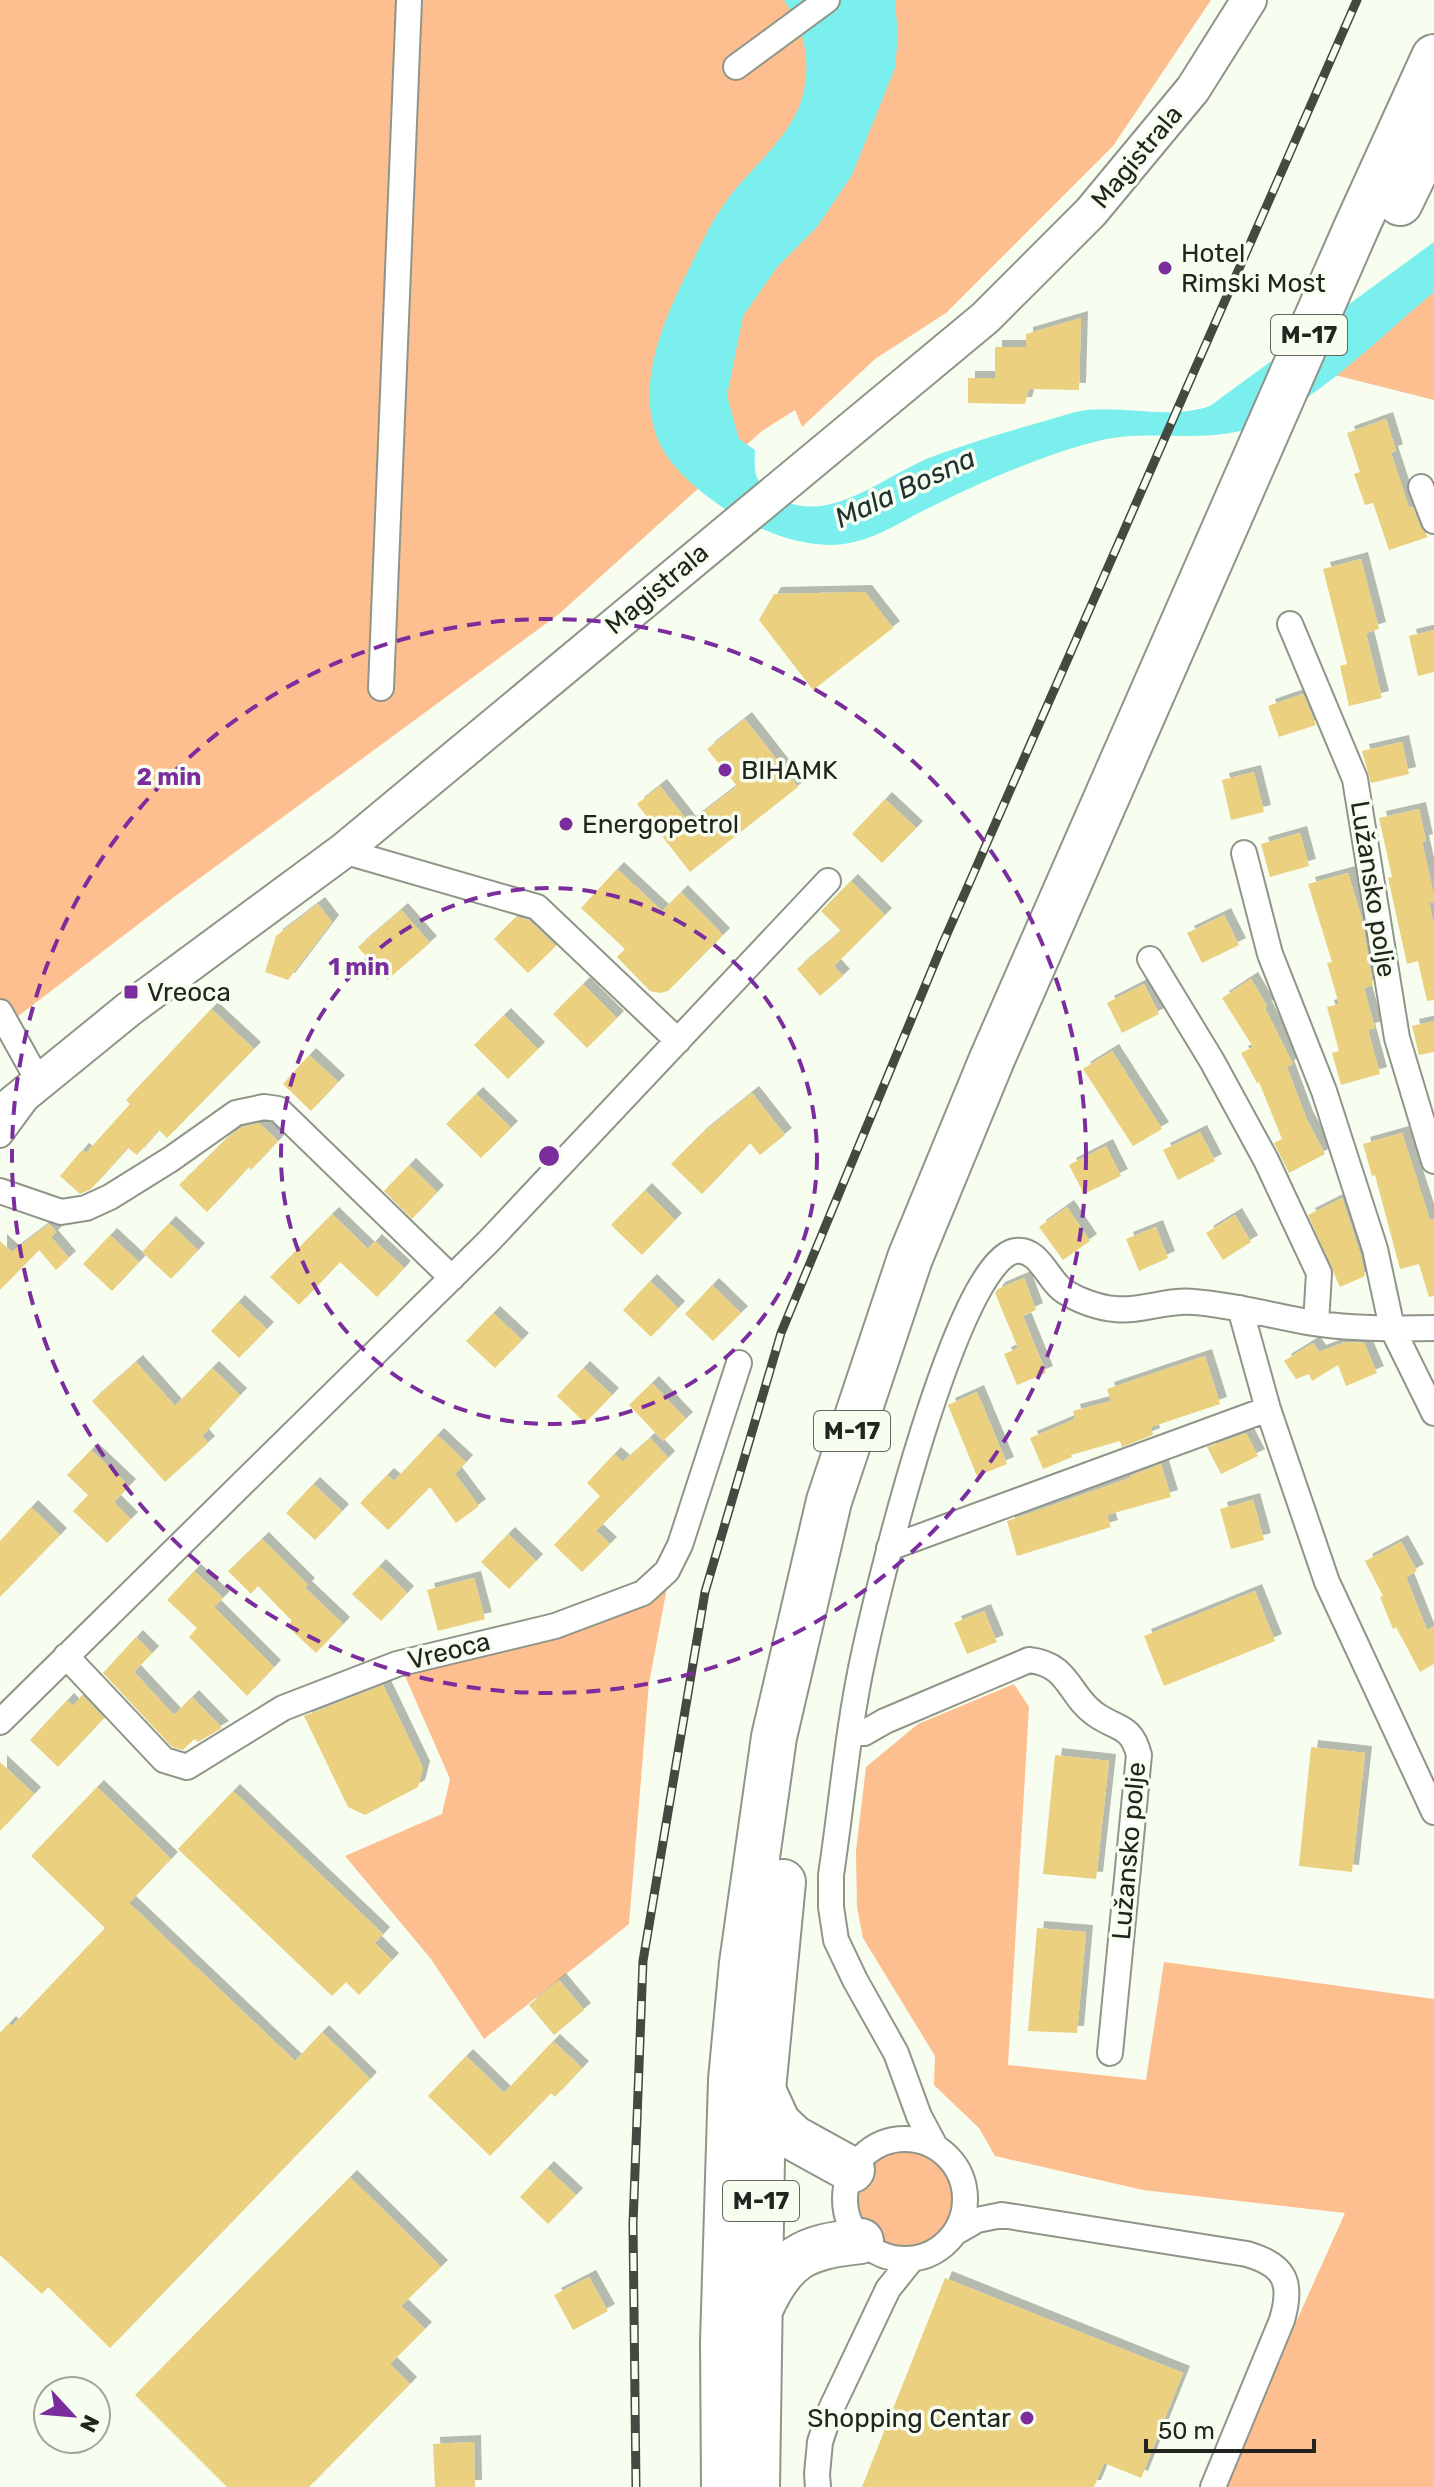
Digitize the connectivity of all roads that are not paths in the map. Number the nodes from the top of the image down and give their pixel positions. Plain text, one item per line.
1 (409, 0) edge
2 (827, 0) edge
3 (1249, 0) edge
4 (1434, 57) edge
5 (736, 67) dead end
6 (1434, 132) edge
7 (1372, 229) junction
8 (1281, 438) junction
9 (1421, 487) dead end
10 (1434, 521) edge
11 (1290, 624) dead end
12 (381, 688) dead end
13 (343, 851) junction
14 (1244, 853) dead end
15 (828, 881) dead end
16 (1150, 959) dead end
17 (0, 1012) edge
18 (678, 1041) junction
19 (39, 1082) junction
20 (0, 1114) edge
21 (0, 1135) edge
22 (1434, 1161) edge
23 (0, 1191) edge
24 (452, 1278) junction
25 (1240, 1308) junction
26 (1316, 1323) junction
27 (1392, 1328) junction
28 (1434, 1328) edge
29 (739, 1363) dead end
30 (1268, 1409) junction
31 (1434, 1413) edge
32 (889, 1548) junction
33 (66, 1656) junction
34 (0, 1722) edge
35 (851, 1732) junction
36 (1434, 1812) edge
37 (1110, 2053) dead end
38 (909, 2088) junction
39 (763, 2090) junction
40 (884, 2142) junction
41 (935, 2146) junction
42 (852, 2170) junction
43 (963, 2184) junction
44 (1002, 2215) junction
45 (956, 2232) junction
46 (870, 2247) junction
47 (912, 2259) junction
48 (888, 2289) junction
49 (759, 2312) junction
50 (724, 2487) edge
51 (757, 2487) edge
52 (818, 2487) edge
53 (1213, 2487) edge

1 - 12 street
2 - 5 street
3 - 13 main road, Magistrala
4 - 7 highway, M-17
6 - 7 highway, M-17
7 - 8 highway, M-17
8 - 39 highway, M-17
8 - 50 highway, M-17
9 - 10 street
11 - 22 street, Lužansko polje
13 - 18 street
13 - 19 main road, Magistrala
14 - 27 street
15 - 18 street
16 - 26 street
17 - 19 street
18 - 24 street
19 - 20 main road, Magistrala
19 - 21 street
23 - 24 street
24 - 33 street
25 - 26 street
25 - 30 street
25 - 32 street
26 - 27 street
27 - 28 street
27 - 31 street
29 - 33 street, Vreoca
30 - 32 street
30 - 36 street
32 - 35 street
33 - 34 street
35 - 37 street, Lužansko polje
35 - 38 street
38 - 40 street
38 - 41 street
39 - 42 highway
39 - 49 highway, M-17
40 - 41 street
40 - 42 street
41 - 43 street
42 - 46 street
43 - 44 street
43 - 45 street
44 - 45 street
44 - 53 street
45 - 47 street
46 - 47 street
46 - 48 street
46 - 49 highway
47 - 48 street
48 - 52 street
49 - 51 highway, M-17

